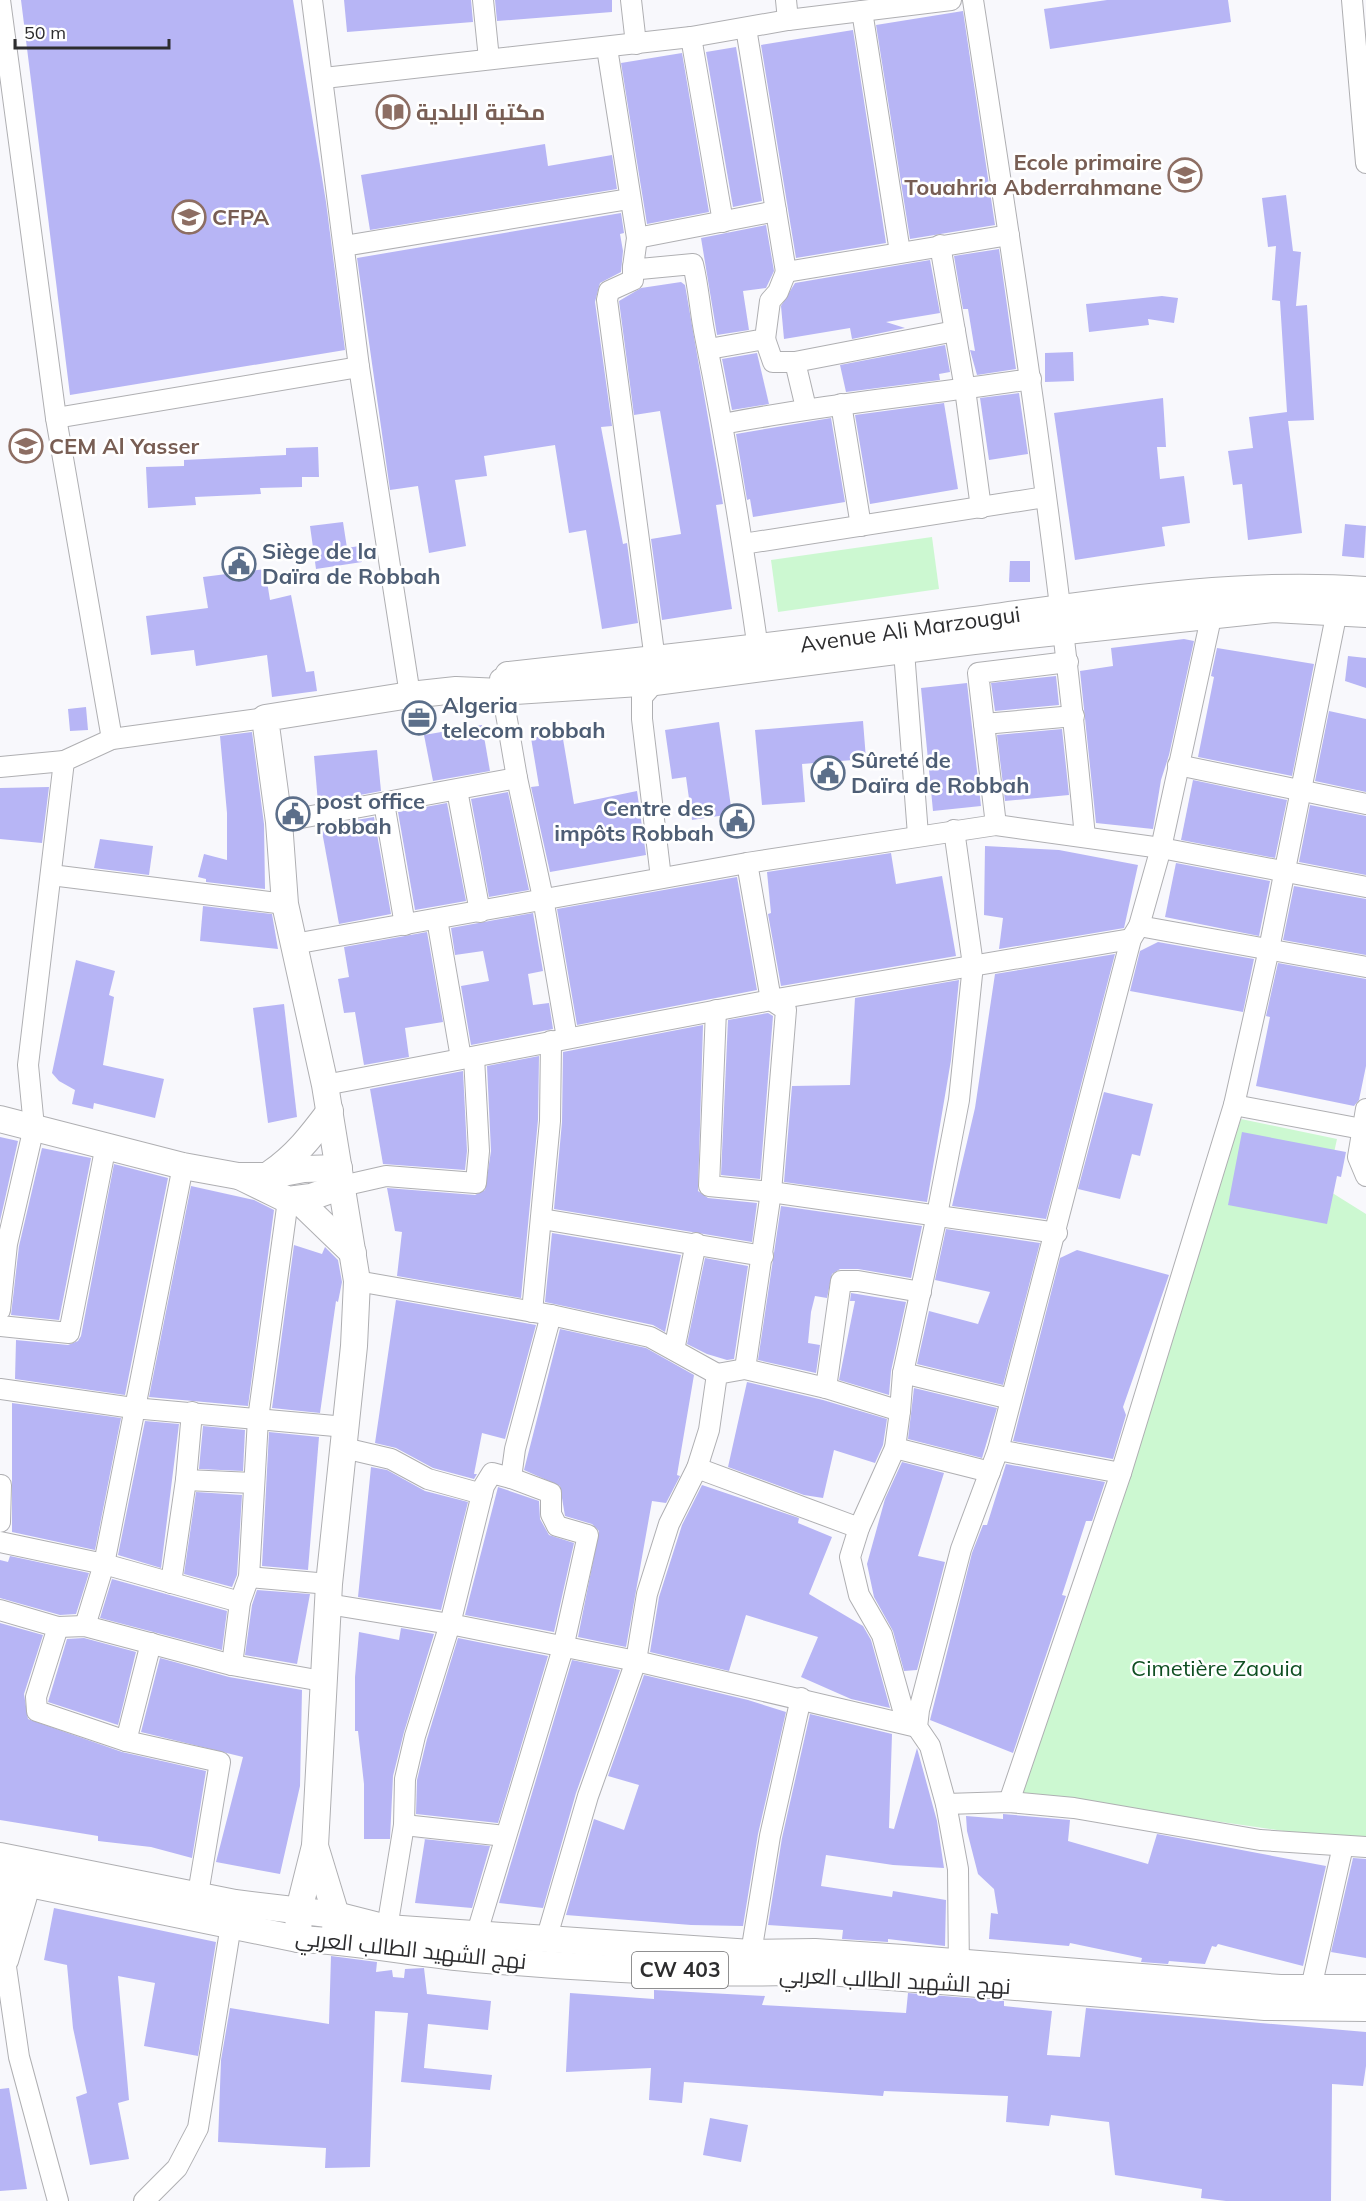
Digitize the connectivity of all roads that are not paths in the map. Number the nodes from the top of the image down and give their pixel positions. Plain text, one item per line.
1 (0, 0) edge
2 (312, 0) edge
3 (483, 0) edge
4 (632, 0) edge
5 (786, 0) edge
6 (951, 0) edge
7 (973, 0) edge
8 (1352, 0) edge
9 (862, 11) junction
10 (788, 20) junction
11 (746, 28) junction
12 (692, 37) junction
13 (636, 44) junction
14 (607, 48) junction
15 (489, 59) junction
16 (1362, 62) edge
17 (324, 78) junction
18 (1366, 163) edge
19 (629, 199) junction
20 (776, 211) junction
21 (723, 222) junction
22 (1009, 235) junction
23 (637, 238) junction
24 (940, 245) junction
25 (344, 246) junction
26 (900, 252) junction
27 (633, 267) junction
28 (786, 272) junction
29 (955, 331) junction
30 (765, 339) junction
31 (709, 349) junction
32 (795, 362) junction
33 (359, 368) junction
34 (1031, 379) junction
35 (965, 389) junction
36 (841, 404) junction
37 (806, 408) junction
38 (56, 418) junction
39 (723, 424) junction
40 (1045, 497) junction
41 (981, 508) junction
42 (861, 526) junction
43 (742, 544) junction
44 (1215, 589) junction
45 (1366, 590) edge
46 (1337, 611) junction
47 (1366, 614) edge
48 (1213, 615) junction
49 (1061, 620) junction
50 (974, 641) junction
51 (758, 649) junction
52 (903, 651) junction
53 (1068, 662) junction
54 (655, 671) junction
55 (978, 673) junction
56 (500, 684) junction
57 (410, 695) junction
58 (1074, 716) junction
59 (265, 718) junction
60 (984, 724) junction
61 (112, 739) junction
62 (64, 761) junction
63 (1178, 765) junction
64 (0, 767) edge
65 (517, 778) junction
66 (457, 790) junction
67 (1303, 791) junction
68 (384, 803) junction
69 (1366, 804) edge
70 (279, 822) junction
71 (996, 825) junction
72 (954, 830) junction
73 (918, 835) junction
74 (1085, 837) junction
75 (1161, 848) junction
76 (747, 863) junction
77 (1286, 870) junction
78 (51, 875) junction
79 (661, 878) junction
80 (1366, 887) edge
81 (543, 898) junction
82 (285, 904) junction
83 (480, 912) junction
84 (437, 919) junction
85 (405, 925) junction
86 (1135, 932) junction
87 (294, 944) junction
88 (1269, 949) junction
89 (974, 965) junction
90 (1366, 967) edge
91 (771, 1000) junction
92 (716, 1010) junction
93 (559, 1039) junction
94 (468, 1058) junction
95 (325, 1084) junction
96 (1234, 1105) junction
97 (1366, 1109) edge
98 (330, 1112) junction
99 (0, 1119) edge
100 (34, 1127) junction
101 (1362, 1129) junction
102 (106, 1145) junction
103 (183, 1166) junction
104 (238, 1176) junction
105 (267, 1176) junction
106 (1366, 1176) edge
107 (346, 1179) junction
108 (771, 1192) junction
109 (292, 1200) junction
110 (937, 1215) junction
111 (542, 1219) junction
112 (1057, 1233) junction
113 (696, 1244) junction
114 (353, 1253) junction
115 (763, 1256) junction
116 (357, 1281) junction
117 (921, 1292) junction
118 (0, 1310) edge
119 (532, 1312) junction
120 (551, 1315) junction
121 (0, 1326) edge
122 (674, 1350) junction
123 (745, 1370) junction
124 (903, 1373) junction
125 (717, 1374) junction
126 (826, 1388) junction
127 (0, 1389) edge
128 (1011, 1399) junction
129 (133, 1408) junction
130 (900, 1411) junction
131 (192, 1412) junction
132 (258, 1419) junction
133 (345, 1438) junction
134 (895, 1448) junction
135 (998, 1450) junction
136 (697, 1468) junction
137 (990, 1472) junction
138 (1121, 1473) junction
139 (511, 1478) junction
140 (186, 1480) junction
141 (0, 1481) edge
142 (253, 1483) junction
143 (482, 1494) junction
144 (0, 1522) edge
145 (859, 1528) junction
146 (0, 1542) edge
147 (104, 1564) junction
148 (249, 1576) junction
149 (171, 1583) junction
150 (328, 1594) junction
151 (240, 1602) junction
152 (0, 1610) edge
153 (450, 1624) junction
154 (85, 1626) junction
155 (58, 1627) junction
156 (151, 1643) junction
157 (563, 1648) junction
158 (636, 1661) junction
159 (232, 1665) junction
160 (322, 1681) junction
161 (801, 1698) junction
162 (912, 1725) junction
163 (126, 1742) junction
164 (1009, 1802) junction
165 (946, 1804) junction
166 (404, 1825) junction
167 (505, 1836) junction
168 (315, 1846) junction
169 (1343, 1846) junction
170 (1366, 1847) edge
171 (16, 1870) edge
172 (198, 1894) junction
173 (299, 1910) junction
174 (231, 1925) junction
175 (335, 1928) junction
176 (387, 1928) junction
177 (476, 1936) junction
178 (298, 1939) junction
179 (546, 1940) junction
180 (751, 1964) junction
181 (958, 1972) junction
182 (1311, 1988) junction
183 (1366, 1988) edge
184 (1366, 2008) edge
185 (58, 2201) edge
186 (144, 2201) edge

1 - 38 street
2 - 17 street
3 - 15 street
4 - 13 street
5 - 10 street
6 - 9 street
7 - 22 street
8 - 16 street
9 - 10 street
9 - 26 street
10 - 11 street
11 - 12 street
11 - 20 street
12 - 13 street
12 - 21 street
13 - 14 street
14 - 15 street
14 - 19 street
15 - 17 street
16 - 18 street
17 - 25 street
19 - 23 street
19 - 25 street
20 - 21 street
20 - 28 street
21 - 23 street
22 - 24 street
22 - 34 street
23 - 27 street
24 - 26 street
24 - 29 street
25 - 33 street
26 - 28 street
27 - 31 street
27 - 54 street
28 - 30 street
29 - 32 street
29 - 35 street
30 - 31 street
30 - 32 street
31 - 39 street
32 - 37 street
33 - 38 street
33 - 57 street
34 - 35 street
34 - 40 street
35 - 36 street
35 - 41 street
36 - 37 street
36 - 42 street
37 - 39 street
38 - 61 street
39 - 43 street
40 - 41 street
40 - 49 street
41 - 42 street
42 - 43 street
43 - 51 street
44 - 45 main road, Avenue Ali Marzougui
44 - 48 street
44 - 49 main road, Avenue Ali Marzougui
46 - 47 main road, Avenue Ali Marzougui
46 - 48 main road, Avenue Ali Marzougui
46 - 67 street
48 - 49 main road, Avenue Ali Marzougui
48 - 63 street
49 - 50 main road, Avenue Ali Marzougui
49 - 51 main road, Avenue Ali Marzougui
49 - 53 street
50 - 52 main road, Avenue Ali Marzougui
50 - 55 street
51 - 54 main road, Avenue Ali Marzougui
52 - 54 main road, Avenue Ali Marzougui
52 - 73 street
53 - 55 street
53 - 58 street
54 - 56 main road, Avenue Ali Marzougui
54 - 79 street
55 - 60 street
56 - 57 main road, Avenue Ali Marzougui
56 - 65 street
57 - 59 main road, Avenue Ali Marzougui
58 - 60 street
58 - 74 street
59 - 61 street
59 - 70 main road
60 - 71 street
61 - 62 street
62 - 64 street
62 - 78 street
63 - 67 street
63 - 75 street
65 - 66 street
65 - 81 street
66 - 68 street
66 - 83 street
67 - 69 street
67 - 77 street
68 - 70 street
68 - 85 street
70 - 82 main road
71 - 72 street
71 - 74 street
72 - 73 street
72 - 89 street
73 - 76 street
74 - 75 street
75 - 77 street
75 - 86 street
76 - 79 street
76 - 91 street
77 - 80 street
77 - 88 street
78 - 82 street
78 - 100 street
79 - 81 street
81 - 83 street
81 - 93 street
82 - 87 main road
83 - 84 street
84 - 85 street
84 - 94 street
85 - 87 street
86 - 88 street
86 - 89 street
86 - 112 street
87 - 95 main road
88 - 90 street
88 - 96 street
89 - 91 street
89 - 110 street
91 - 92 street
91 - 108 street
92 - 93 street
92 - 108 street
93 - 94 street
93 - 111 street
94 - 95 street
94 - 107 street
95 - 98 main road
96 - 101 street
96 - 138 street
97 - 101 street
98 - 105 main road
98 - 107 main road
99 - 100 main road
100 - 102 main road
100 - 118 street
101 - 106 street
102 - 103 main road
102 - 121 street
103 - 104 main road
103 - 129 street
104 - 105 main road
104 - 109 main road
105 - 107 main road
107 - 109 main road
107 - 114 main road
108 - 110 street
108 - 115 street
109 - 114 main road
109 - 132 street
110 - 112 street
110 - 117 street
111 - 113 street
111 - 119 street
112 - 128 street
113 - 115 street
113 - 122 street
114 - 116 main road
115 - 123 street
116 - 119 street
116 - 133 main road
117 - 124 street
117 - 126 street
119 - 120 street
120 - 122 street
120 - 139 street
122 - 125 street
123 - 125 street
123 - 126 street
124 - 128 street
124 - 130 street
125 - 136 street
126 - 130 street
127 - 129 street
128 - 135 street
129 - 131 street
129 - 147 street
130 - 134 street
131 - 132 street
131 - 140 street
132 - 133 street
132 - 142 street
133 - 143 street
133 - 150 main road
134 - 137 street
134 - 145 street
135 - 137 street
135 - 138 street
136 - 145 street
136 - 158 street
137 - 162 street
138 - 164 street
139 - 143 street
139 - 157 street
140 - 142 street
140 - 149 street
141 - 144 street
142 - 148 street
143 - 153 street
145 - 162 street
146 - 147 street
147 - 149 street
147 - 154 street
148 - 150 street
148 - 151 street
149 - 151 street
150 - 153 street
150 - 160 main road
151 - 159 street
152 - 155 street
153 - 157 street
153 - 166 street
154 - 155 street
154 - 156 street
155 - 163 street
156 - 159 street
156 - 163 street
157 - 158 street
157 - 167 street
158 - 161 street
158 - 179 street
159 - 160 street
160 - 168 main road
161 - 162 street
161 - 180 street
162 - 165 street
163 - 172 street
164 - 165 street
164 - 169 street
165 - 181 street
166 - 167 street
166 - 176 street
167 - 177 street
168 - 173 main road
168 - 175 main road
169 - 170 street
169 - 182 street
171 - 172 main road, نهج الشهيد الطالب العربي / CW 403
171 - 174 main road, نهج الشهيد الطالب العربي / CW 403
171 - 185 street
172 - 173 main road, نهج الشهيد الطالب العربي / CW 403
173 - 175 main road, نهج الشهيد الطالب العربي / CW 403
173 - 178 main road
174 - 178 main road, نهج الشهيد الطالب العربي / CW 403
174 - 186 street
175 - 176 main road, نهج الشهيد الطالب العربي / CW 403
175 - 178 main road, نهج الشهيد الطالب العربي / CW 403
175 - 180 main road, نهج الشهيد الطالب العربي / CW 403
176 - 177 main road, نهج الشهيد الطالب العربي / CW 403
177 - 179 main road, نهج الشهيد الطالب العربي / CW 403
179 - 180 main road, نهج الشهيد الطالب العربي / CW 403
180 - 181 main road, نهج الشهيد الطالب العربي / CW 403
181 - 182 main road, نهج الشهيد الطالب العربي / CW 403
181 - 184 main road, نهج الشهيد الطالب العربي / CW 403
182 - 183 main road, نهج الشهيد الطالب العربي / CW 403

